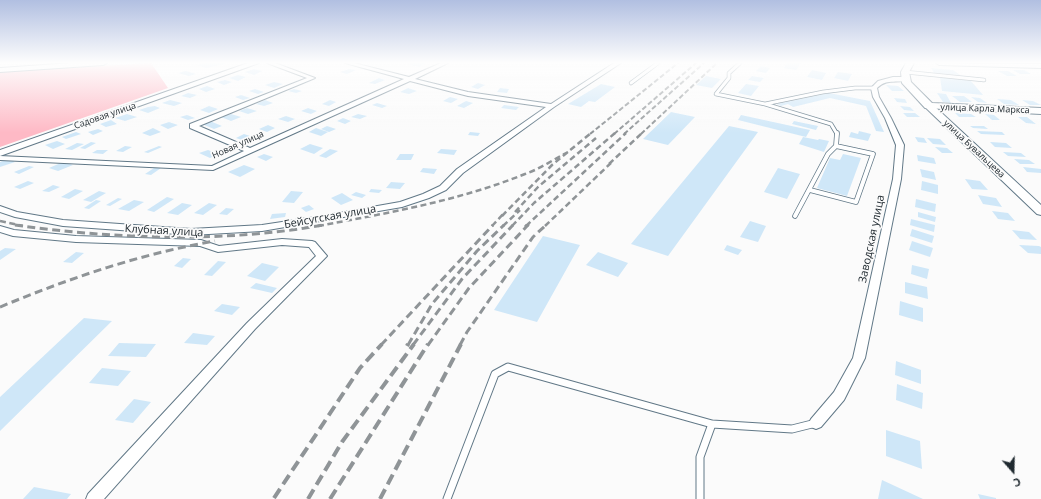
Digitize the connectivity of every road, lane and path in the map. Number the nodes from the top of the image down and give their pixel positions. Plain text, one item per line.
1 (189, 86) edge
2 (291, 86) edge
3 (393, 86) edge
4 (438, 86) edge
5 (582, 86) edge
6 (722, 86) edge
7 (910, 86) edge
8 (874, 88) joint
9 (765, 104) junction
10 (552, 106) junction
11 (929, 106) junction
12 (1041, 111) edge
13 (836, 146) junction
14 (250, 151) junction
15 (0, 153) edge
16 (0, 158) edge
17 (810, 190) junction
18 (0, 209) edge
19 (1041, 212) edge
20 (795, 216) dead end
21 (0, 229) edge
22 (816, 423) joint
23 (712, 424) junction
24 (94, 499) edge
25 (446, 499) edge
26 (700, 499) edge

1 - 15 street, Садовая улица
2 - 14 street
3 - 14 street, Новая улица
4 - 10 street
5 - 10 street, Бейсугская улица
6 - 9 lane
7 - 11 main road, улица Бувальцева
8 - 9 lane
8 - 22 street, Заводская улица
9 - 13 lane
10 - 18 street, Бейсугская улица
11 - 12 main road, улица Карла Маркса
11 - 19 street, улица Бувальцева
13 - 17 lane
13 - 17 lane
14 - 16 street, Новая улица
17 - 20 lane
21 - 24 street, Клубная улица
22 - 23 lane
23 - 25 lane
23 - 26 lane

